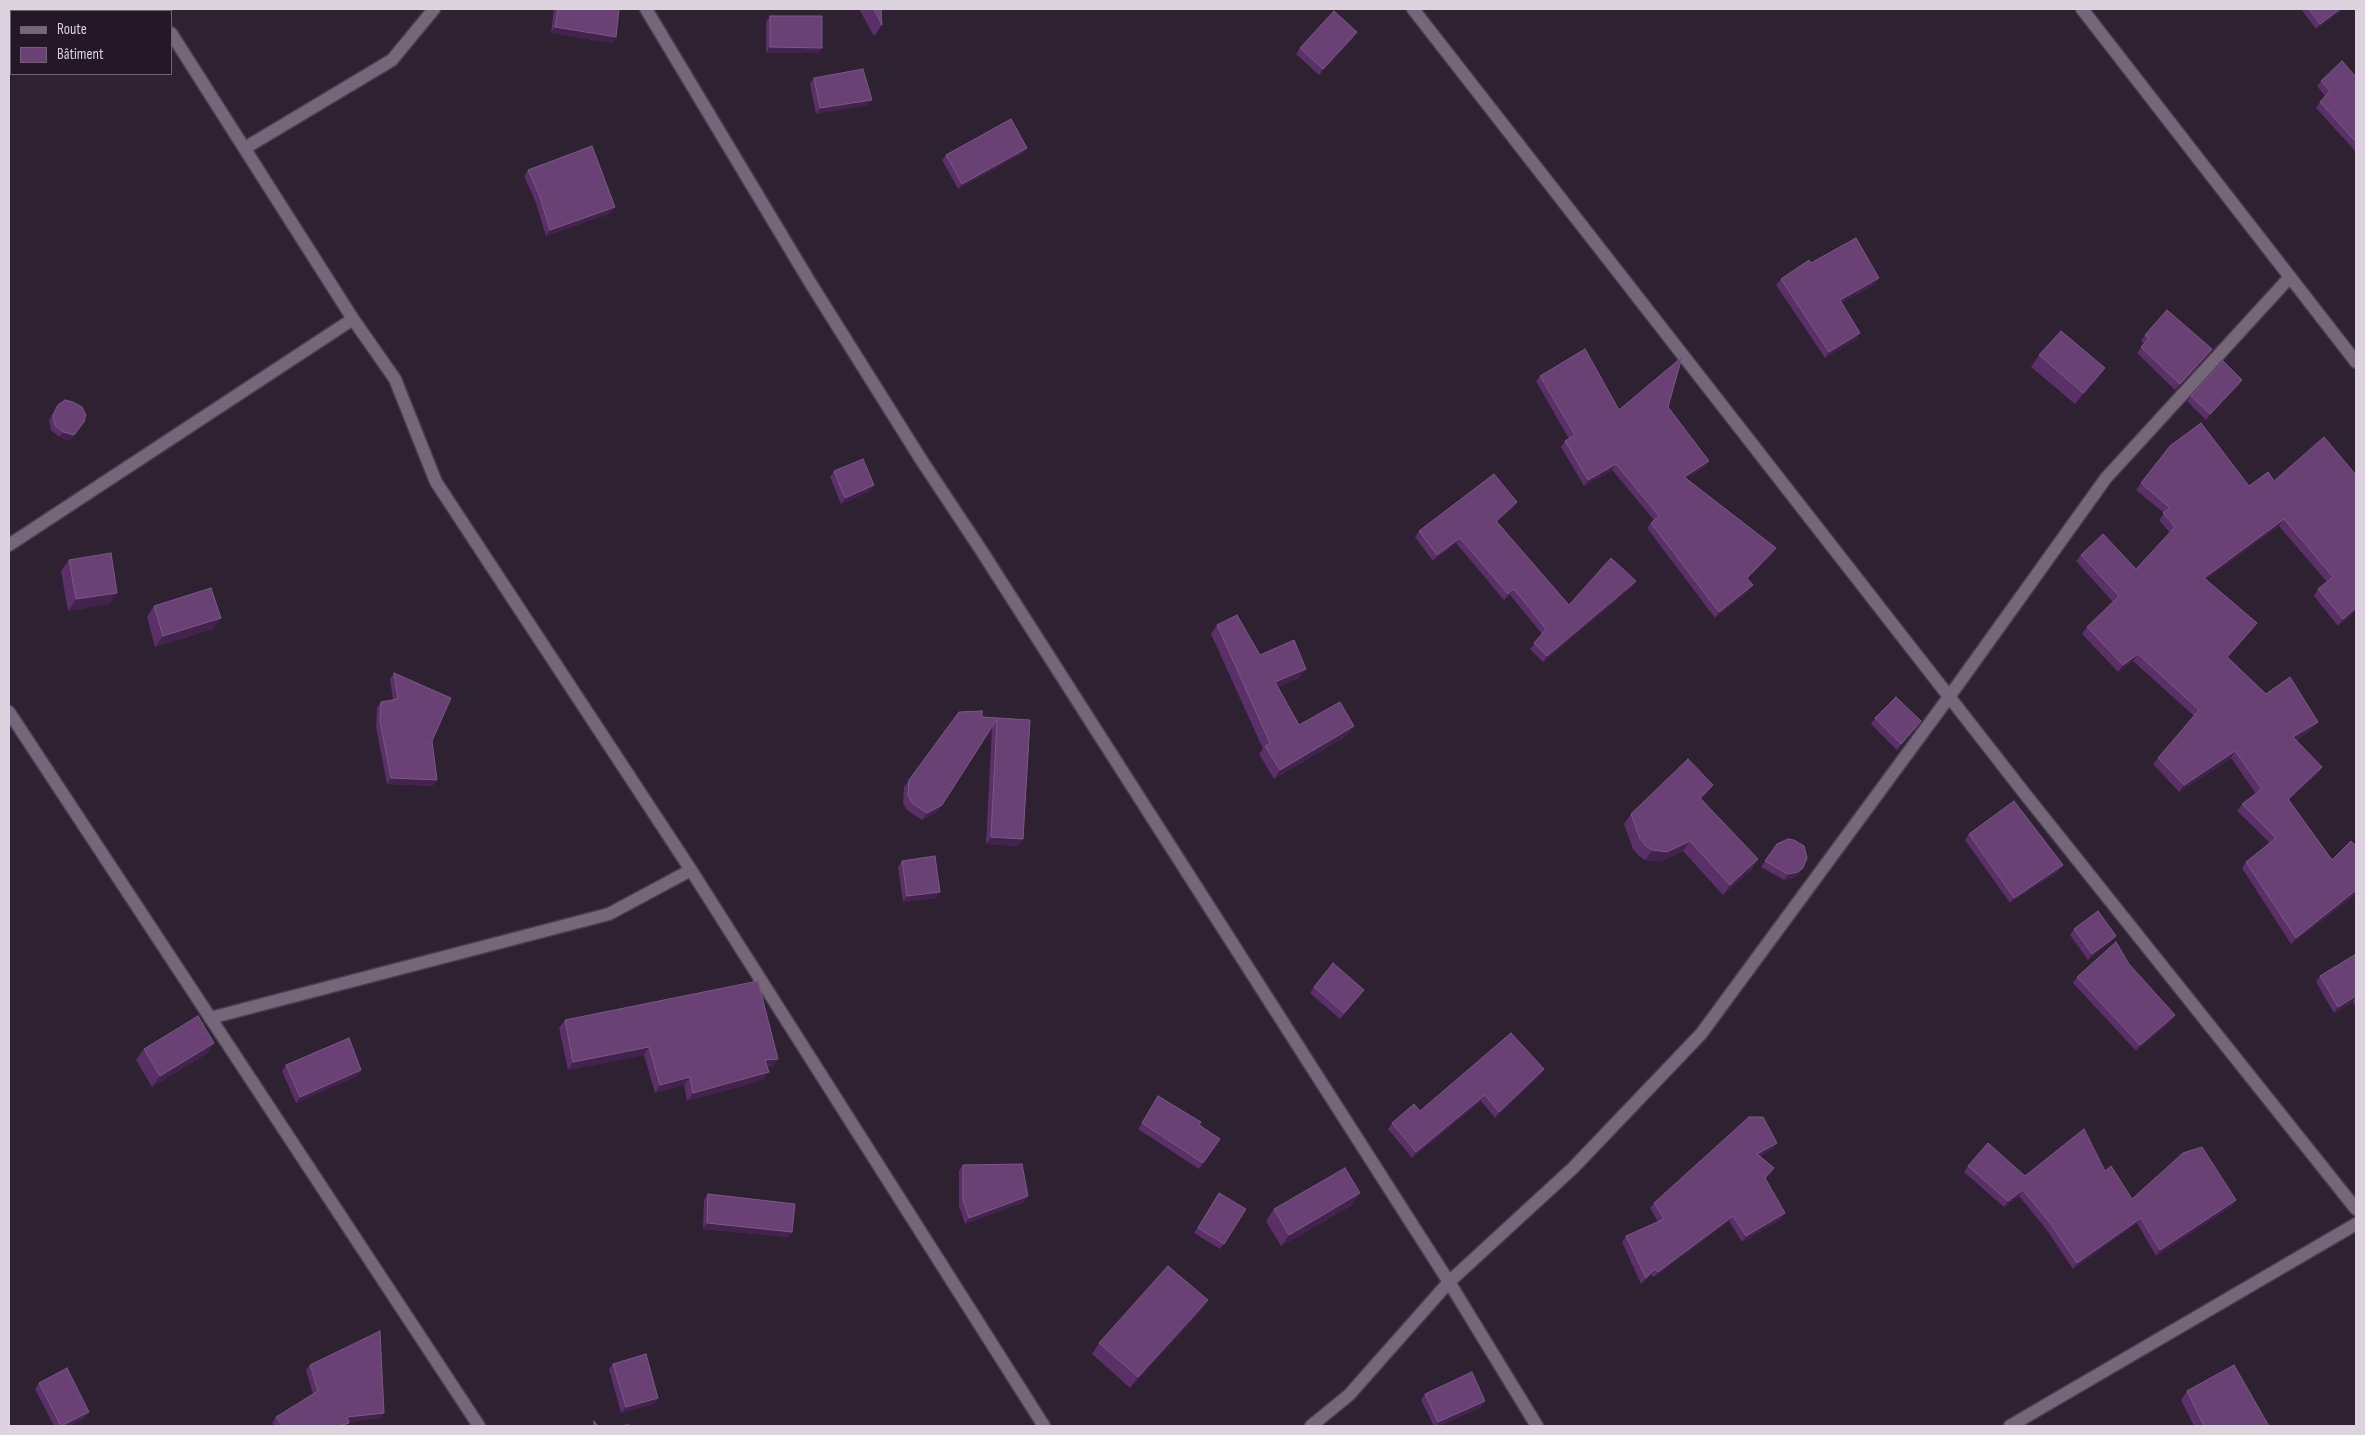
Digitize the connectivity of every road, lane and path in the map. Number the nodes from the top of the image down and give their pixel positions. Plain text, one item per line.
1 (434, 9) edge
2 (646, 9) edge
3 (1413, 9) edge
4 (2082, 9) edge
5 (172, 35) edge
6 (245, 148) junction
7 (2290, 276) junction
8 (353, 319) junction
9 (2356, 362) edge
10 (9, 545) edge
11 (1949, 697) junction
12 (9, 712) edge
13 (691, 870) junction
14 (210, 1018) junction
15 (2356, 1209) edge
16 (2356, 1224) edge
17 (1449, 1282) junction
18 (479, 1426) edge
19 (1044, 1426) edge
20 (1311, 1426) edge
21 (1537, 1426) edge
22 (2010, 1426) edge

1 - 6 street
2 - 17 street
3 - 11 street
4 - 7 street
5 - 6 street
6 - 8 street
7 - 9 street
7 - 11 street
8 - 10 street
8 - 13 street
11 - 15 street
11 - 17 street
12 - 14 street
13 - 14 street
13 - 19 street
14 - 18 street
16 - 22 street
17 - 20 street
17 - 21 street

